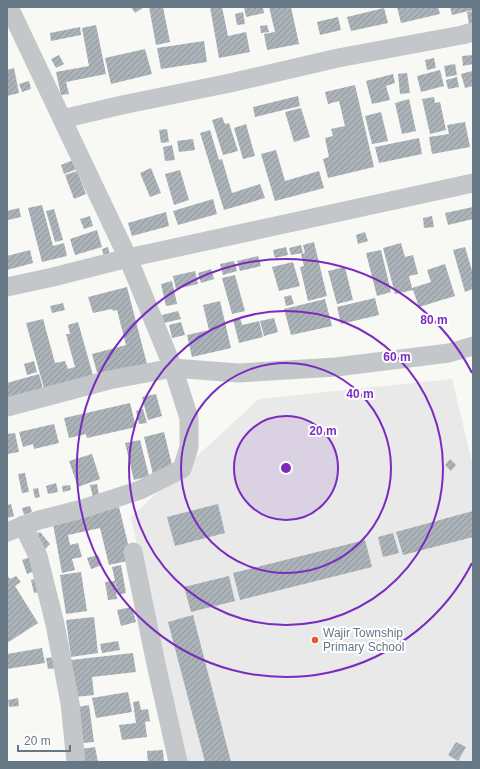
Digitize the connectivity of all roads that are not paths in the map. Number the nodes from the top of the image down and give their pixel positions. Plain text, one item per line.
1 (9, 7) edge
2 (473, 32) edge
3 (62, 119) junction
4 (473, 183) edge
5 (128, 258) junction
6 (7, 286) edge
7 (473, 346) edge
8 (173, 368) junction
9 (7, 408) edge
10 (15, 528) edge
11 (133, 552) dead end
12 (76, 762) edge
13 (178, 762) edge

1 - 3 street
2 - 3 street
3 - 5 street
4 - 5 street
5 - 6 street
5 - 8 street
7 - 8 street
8 - 9 street
8 - 10 street
10 - 12 street
11 - 13 street

